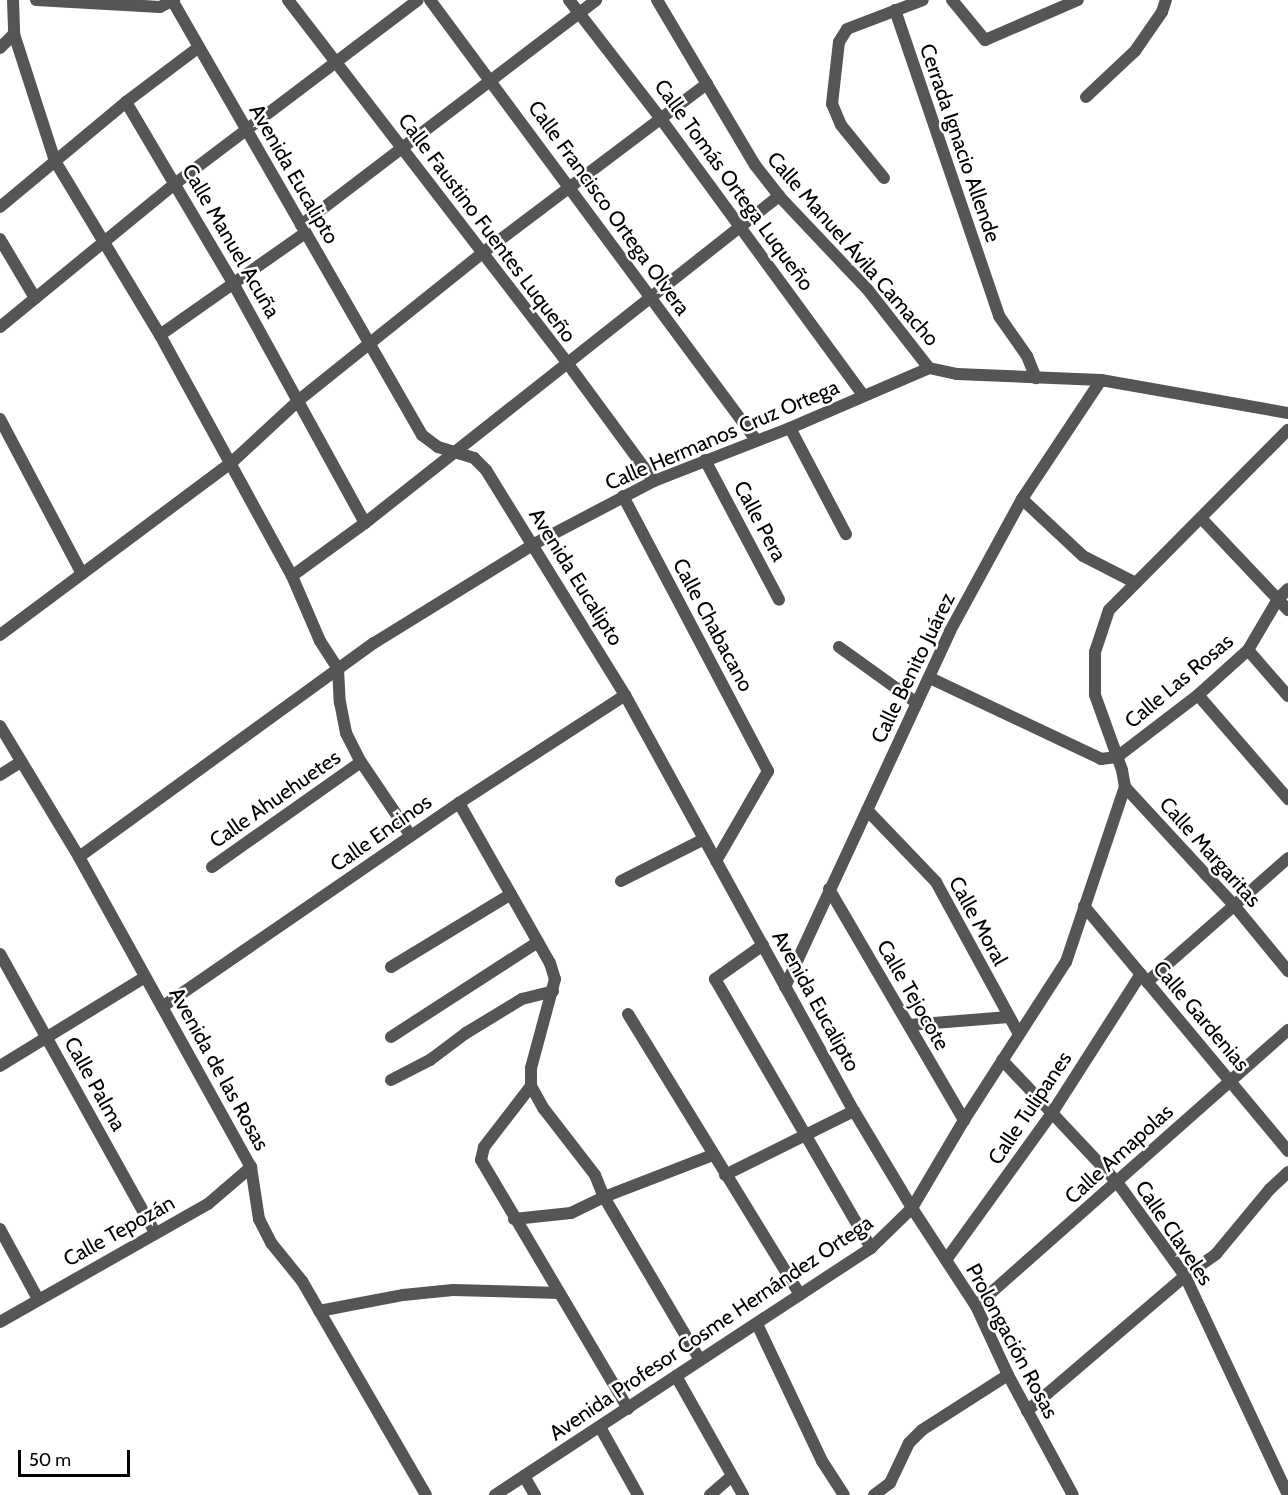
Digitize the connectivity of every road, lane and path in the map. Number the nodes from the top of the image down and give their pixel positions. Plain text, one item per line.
1 (13, 0) edge
2 (36, 0) edge
3 (173, 0) edge
4 (288, 0) edge
5 (418, 0) edge
6 (430, 0) edge
7 (569, 0) edge
8 (596, 0) edge
9 (657, 0) edge
10 (923, 0) edge
11 (952, 0) edge
12 (1078, 0) edge
13 (1166, 0) edge
14 (1053, 5) edge
15 (895, 10) junction
16 (579, 13) junction
17 (14, 34) junction
18 (199, 47) junction
19 (0, 48) edge
20 (336, 63) junction
21 (490, 80) junction
22 (707, 84) junction
23 (1086, 97) dead end
24 (126, 102) junction
25 (661, 119) junction
26 (247, 131) junction
27 (402, 148) junction
28 (56, 160) junction
29 (884, 178) dead end
30 (176, 183) junction
31 (570, 188) junction
32 (780, 196) junction
33 (0, 207) edge
34 (741, 227) junction
35 (303, 229) junction
36 (0, 239) edge
37 (103, 243) junction
38 (481, 254) junction
39 (233, 283) junction
40 (35, 298) junction
41 (651, 298) junction
42 (0, 327) edge
43 (160, 335) junction
44 (369, 345) junction
45 (568, 364) junction
46 (929, 368) junction
47 (1036, 378) junction
48 (1101, 380) junction
49 (864, 396) junction
50 (298, 400) junction
51 (1288, 413) edge
52 (0, 419) edge
53 (790, 428) junction
54 (1288, 430) edge
55 (756, 440) junction
56 (456, 452) junction
57 (705, 460) junction
58 (231, 463) junction
59 (654, 481) junction
60 (623, 496) junction
61 (1022, 499) junction
62 (1201, 518) junction
63 (364, 523) junction
64 (846, 534) dead end
65 (534, 544) junction
66 (82, 574) junction
67 (292, 576) junction
68 (1136, 583) junction
69 (1288, 589) edge
70 (1278, 599) junction
71 (780, 600) dead end
72 (1288, 610) edge
73 (0, 635) edge
74 (839, 647) dead end
75 (1248, 650) junction
76 (338, 669) junction
77 (930, 678) junction
78 (625, 695) junction
79 (1198, 695) junction
80 (1288, 696) edge
81 (917, 703) junction
82 (0, 726) edge
83 (1117, 757) junction
84 (21, 762) junction
85 (361, 762) junction
86 (0, 775) edge
87 (1125, 787) junction
88 (1288, 799) edge
89 (459, 803) junction
90 (867, 810) junction
91 (411, 836) junction
92 (704, 839) junction
93 (79, 857) junction
94 (1288, 858) edge
95 (716, 861) junction
96 (212, 867) dead end
97 (621, 881) dead end
98 (829, 889) junction
99 (511, 894) junction
100 (1233, 904) junction
101 (1084, 906) junction
102 (538, 942) junction
103 (763, 945) junction
104 (0, 954) edge
105 (391, 968) dead end
106 (1288, 971) edge
107 (145, 977) junction
108 (1144, 978) junction
109 (785, 987) junction
110 (553, 991) junction
111 (162, 1007) junction
112 (628, 1014) dead end
113 (1010, 1017) junction
114 (909, 1025) junction
115 (1288, 1030) edge
116 (1019, 1034) junction
117 (391, 1037) dead end
118 (47, 1038) junction
119 (1002, 1060) junction
120 (0, 1066) edge
121 (391, 1080) dead end
122 (1230, 1081) junction
123 (531, 1086) junction
124 (854, 1111) junction
125 (1052, 1113) junction
126 (964, 1120) junction
127 (807, 1137) junction
128 (1288, 1151) edge
129 (712, 1155) junction
130 (251, 1167) junction
131 (1288, 1172) edge
132 (725, 1175) junction
133 (1117, 1182) junction
134 (604, 1197) junction
135 (912, 1208) junction
136 (514, 1219) junction
137 (0, 1229) edge
138 (155, 1233) junction
139 (871, 1248) junction
140 (946, 1260) junction
141 (1185, 1276) junction
142 (559, 1293) junction
143 (800, 1295) junction
144 (38, 1299) junction
145 (976, 1306) junction
146 (319, 1311) junction
147 (0, 1322) edge
148 (757, 1324) junction
149 (700, 1360) junction
150 (676, 1376) junction
151 (1008, 1376) junction
152 (628, 1409) junction
153 (1027, 1411) junction
154 (600, 1427) junction
155 (524, 1476) junction
156 (732, 1476) junction
157 (1284, 1492) edge
158 (426, 1495) edge
159 (495, 1495) edge
160 (536, 1495) edge
161 (638, 1495) edge
162 (710, 1495) edge
163 (743, 1495) edge
164 (844, 1495) edge
165 (874, 1495) edge
166 (1074, 1495) edge

1 - 17 street
2 - 3 street
3 - 18 street, Avenida Eucalipto
4 - 20 street, Calle Faustino Fuentes Luqueño
5 - 20 street
6 - 21 street, Calle Francisco Ortega Olvera
7 - 16 street, Calle Tomás Ortega Luqueño
8 - 16 street
9 - 22 street, Calle Manuel Ávila Camacho
10 - 15 street
11 - 14 street
12 - 14 street
13 - 23 street
15 - 29 street
15 - 47 street, Cerrada Ignacio Allende
16 - 21 street
16 - 25 street, Calle Tomás Ortega Luqueño
17 - 19 street
17 - 28 street
18 - 24 street
18 - 26 street, Avenida Eucalipto
20 - 26 street
20 - 27 street, Calle Faustino Fuentes Luqueño
21 - 27 street
21 - 31 street, Calle Francisco Ortega Olvera
22 - 25 street
22 - 32 street, Calle Manuel Ávila Camacho
24 - 28 street
24 - 30 street, Calle Manuel Acuña
25 - 31 street
25 - 34 street, Calle Tomás Ortega Luqueño
26 - 30 street
26 - 35 street, Avenida Eucalipto
27 - 35 street
27 - 38 street, Calle Faustino Fuentes Luqueño
28 - 33 street
28 - 37 street
30 - 37 street
30 - 39 street, Calle Manuel Acuña
31 - 38 street
31 - 41 street, Calle Francisco Ortega Olvera
32 - 34 street
32 - 46 street, Calle Manuel Ávila Camacho
34 - 41 street
34 - 49 street, Calle Tomás Ortega Luqueño
35 - 39 street
35 - 44 street, Avenida Eucalipto
36 - 40 street
37 - 40 street
37 - 43 street
38 - 44 street
38 - 45 street, Calle Faustino Fuentes Luqueño
39 - 43 street
39 - 50 street, Calle Manuel Acuña
40 - 42 street
41 - 45 street
41 - 55 street, Calle Francisco Ortega Olvera
43 - 58 street
44 - 50 street
44 - 56 street, Avenida Eucalipto
45 - 56 street
45 - 59 street, Calle Faustino Fuentes Luqueño
46 - 47 street
46 - 49 street, Calle Hermanos Cruz Ortega
47 - 48 street
48 - 51 street
48 - 61 street, Calle Benito Juárez
49 - 53 street, Calle Hermanos Cruz Ortega
50 - 58 street
50 - 63 street, Calle Manuel Acuña
52 - 66 street
53 - 55 street, Calle Hermanos Cruz Ortega
53 - 64 street
54 - 62 street
55 - 57 street, Calle Hermanos Cruz Ortega
56 - 63 street
56 - 65 street, Avenida Eucalipto
57 - 59 street, Calle Hermanos Cruz Ortega
57 - 71 street, Calle Pera
58 - 66 street
58 - 67 street
59 - 60 street, Calle Hermanos Cruz Ortega
60 - 65 street, Calle Hermanos Cruz Ortega
60 - 95 street, Calle Chabacano
61 - 68 street
61 - 77 street, Calle Benito Juárez
62 - 68 street
62 - 70 street
63 - 67 street
65 - 76 street, Calle Hermanos Cruz Ortega
65 - 78 street, Avenida Eucalipto
66 - 73 street
67 - 76 street
68 - 83 street
69 - 70 street, Calle Las Rosas
70 - 72 street
70 - 75 street, Calle Las Rosas
74 - 81 street
75 - 79 street, Calle Las Rosas
75 - 80 street
76 - 85 street
76 - 93 street, Calle Hermanos Cruz Ortega
77 - 81 street, Calle Benito Juárez
77 - 83 street
78 - 89 street, Calle Encinos
78 - 92 street, Avenida Eucalipto
79 - 83 street, Calle Las Rosas
79 - 88 street
81 - 90 street, Calle Benito Juárez
82 - 84 street, Avenida de las Rosas
83 - 87 street
84 - 86 street
84 - 93 street, Avenida de las Rosas
85 - 91 street
85 - 96 street, Calle Ahuehuetes
87 - 100 street, Calle Margaritas
87 - 101 street, Avenida Profesor Cosme Hernández Ortega
89 - 91 street, Calle Encinos
89 - 99 street
90 - 98 street, Calle Benito Juárez
90 - 113 street, Calle Moral
91 - 111 street, Calle Encinos
92 - 95 street, Avenida Eucalipto
92 - 97 street
93 - 107 street, Avenida de las Rosas
94 - 100 street, Calle Tulipanes
95 - 103 street, Avenida Eucalipto
98 - 109 street, Calle Benito Juárez
98 - 114 street, Calle Tejocote
99 - 102 street
99 - 105 street
100 - 106 street, Calle Margaritas
100 - 108 street, Calle Tulipanes
101 - 108 street, Calle Gardenias
101 - 116 street, Avenida Profesor Cosme Hernández Ortega
102 - 110 street
102 - 117 street
103 - 109 street, Avenida Eucalipto
103 - 127 street
104 - 118 street, Calle Palma
107 - 111 street, Avenida de las Rosas
107 - 118 street
108 - 122 street, Calle Gardenias
108 - 125 street, Calle Tulipanes
109 - 124 street, Avenida Eucalipto
110 - 121 street
110 - 123 street
111 - 130 street, Avenida de las Rosas
112 - 129 street
113 - 114 street
113 - 116 street, Calle Moral
114 - 126 street, Calle Tejocote
115 - 122 street, Calle Amapolas
116 - 119 street, Avenida Profesor Cosme Hernández Ortega
118 - 120 street
118 - 138 street, Calle Palma
119 - 125 street, Calle Claveles
119 - 126 street, Avenida Profesor Cosme Hernández Ortega
122 - 128 street, Calle Gardenias
122 - 133 street, Calle Amapolas
123 - 134 street
123 - 136 street
124 - 127 street
124 - 135 street, Avenida Eucalipto
125 - 133 street, Calle Claveles
125 - 140 street, Calle Tulipanes
126 - 135 street, Avenida Profesor Cosme Hernández Ortega
127 - 132 street
127 - 139 street
129 - 132 street
129 - 134 street
130 - 138 street, Calle Tepozán
130 - 146 street, Avenida de las Rosas
131 - 141 street
132 - 143 street
133 - 141 street, Calle Claveles
133 - 145 street, Calle Amapolas
134 - 136 street
134 - 149 street
135 - 139 street, Avenida Profesor Cosme Hernández Ortega
135 - 140 street, Prolongación Rosas
136 - 142 street
137 - 144 street
138 - 144 street, Calle Tepozán
139 - 143 street, Avenida Profesor Cosme Hernández Ortega
140 - 145 street, Prolongación Rosas
141 - 153 street
141 - 157 street, Calle Claveles
142 - 146 street
142 - 152 street
143 - 148 street, Avenida Profesor Cosme Hernández Ortega
144 - 147 street, Calle Tepozán
145 - 151 street, Prolongación Rosas
146 - 158 street, Avenida de las Rosas
148 - 149 street, Avenida Profesor Cosme Hernández Ortega
148 - 164 street
149 - 150 street, Avenida Profesor Cosme Hernández Ortega
150 - 152 street, Avenida Profesor Cosme Hernández Ortega
150 - 156 street
151 - 153 street, Prolongación Rosas
151 - 165 street
152 - 154 street, Avenida Profesor Cosme Hernández Ortega
153 - 166 street, Prolongación Rosas
154 - 155 street, Avenida Profesor Cosme Hernández Ortega
154 - 161 street
155 - 159 street, Avenida Profesor Cosme Hernández Ortega
155 - 160 street
156 - 162 street
156 - 163 street

